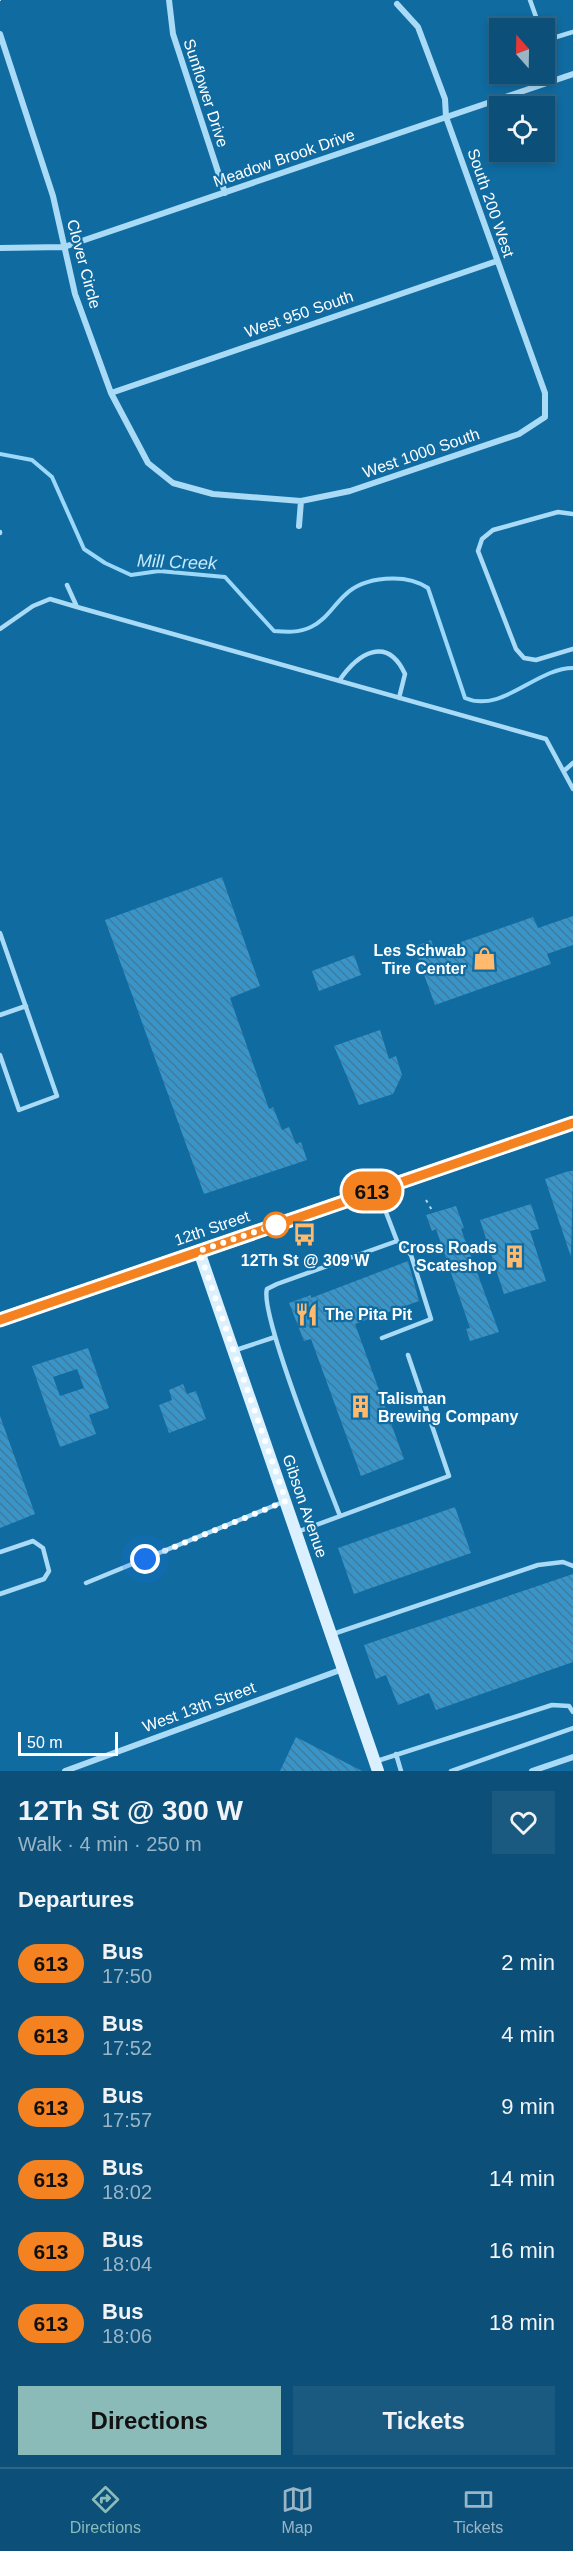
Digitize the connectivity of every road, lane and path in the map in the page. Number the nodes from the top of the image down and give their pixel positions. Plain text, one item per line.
1 (169, 0) edge
2 (530, 0) edge
3 (397, 4) dead end
4 (536, 18) edge
5 (573, 32) edge
6 (0, 34) edge
7 (555, 37) edge
8 (573, 74) edge
9 (446, 117) junction
10 (225, 193) junction
11 (64, 247) junction
12 (0, 248) edge
13 (497, 261) junction
14 (111, 393) junction
15 (544, 417) joint
16 (174, 483) joint
17 (301, 501) junction
18 (573, 514) edge
19 (299, 526) dead end
20 (67, 585) dead end
21 (77, 607) junction
22 (0, 629) edge
23 (573, 649) edge
24 (339, 681) junction
25 (399, 698) junction
26 (573, 764) edge
27 (565, 770) junction
28 (573, 789) edge
29 (0, 933) edge
30 (26, 1006) junction
31 (0, 1015) edge
32 (0, 1055) edge
33 (573, 1123) edge
34 (377, 1190) junction
35 (426, 1200) dead end
36 (433, 1212) dead end
37 (397, 1241) junction
38 (199, 1251) junction
39 (0, 1320) edge
40 (276, 1337) junction
41 (382, 1338) dead end
42 (233, 1351) junction
43 (408, 1356) dead end
44 (286, 1501) junction
45 (340, 1516) junction
46 (297, 1532) junction
47 (0, 1552) edge
48 (573, 1566) edge
49 (86, 1583) dead end
50 (0, 1594) edge
51 (331, 1634) junction
52 (343, 1669) junction
53 (573, 1712) edge
54 (573, 1728) edge
55 (396, 1754) junction
56 (573, 1757) edge
57 (376, 1766) edge
58 (65, 1771) edge
59 (401, 1771) edge
60 (451, 1771) edge
61 (532, 1771) edge

1 - 10 street, Sunflower Drive
2 - 4 lane
3 - 9 street, South 200 West
5 - 7 lane
6 - 11 street, Clover Circle
8 - 9 street, Meadow Brook Drive
9 - 10 street, Meadow Brook Drive
9 - 13 street, South 200 West
10 - 11 street, Meadow Brook Drive
11 - 12 street, Meadow Brook Drive
11 - 14 street, Clover Circle
13 - 14 street, West 950 South
13 - 15 street, South 200 West
14 - 16 street, Clover Circle
15 - 17 street, West 1000 South
16 - 17 street, West 1000 South
17 - 19 street
18 - 23 lane
20 - 21 lane
21 - 22 lane
21 - 24 lane
24 - 25 lane
24 - 25 lane
25 - 27 lane
26 - 27 lane
27 - 28 lane
29 - 30 lane
30 - 31 lane
30 - 32 lane
33 - 34 main road, 12th Street
34 - 37 lane
34 - 38 main road, 12th Street
35 - 36 path
37 - 40 lane
37 - 41 lane
38 - 39 main road, 12th Street
38 - 42 street, Gibson Avenue
40 - 42 lane
40 - 45 lane
42 - 44 street, Gibson Avenue
43 - 45 lane
44 - 46 street, Gibson Avenue
44 - 49 lane
45 - 46 lane
46 - 51 street, Gibson Avenue
47 - 50 lane
48 - 51 lane
51 - 52 street, Gibson Avenue
52 - 57 street, Gibson Avenue
52 - 58 street, West 13th Street
53 - 55 lane
54 - 60 lane
55 - 57 lane
55 - 59 lane
56 - 61 street

